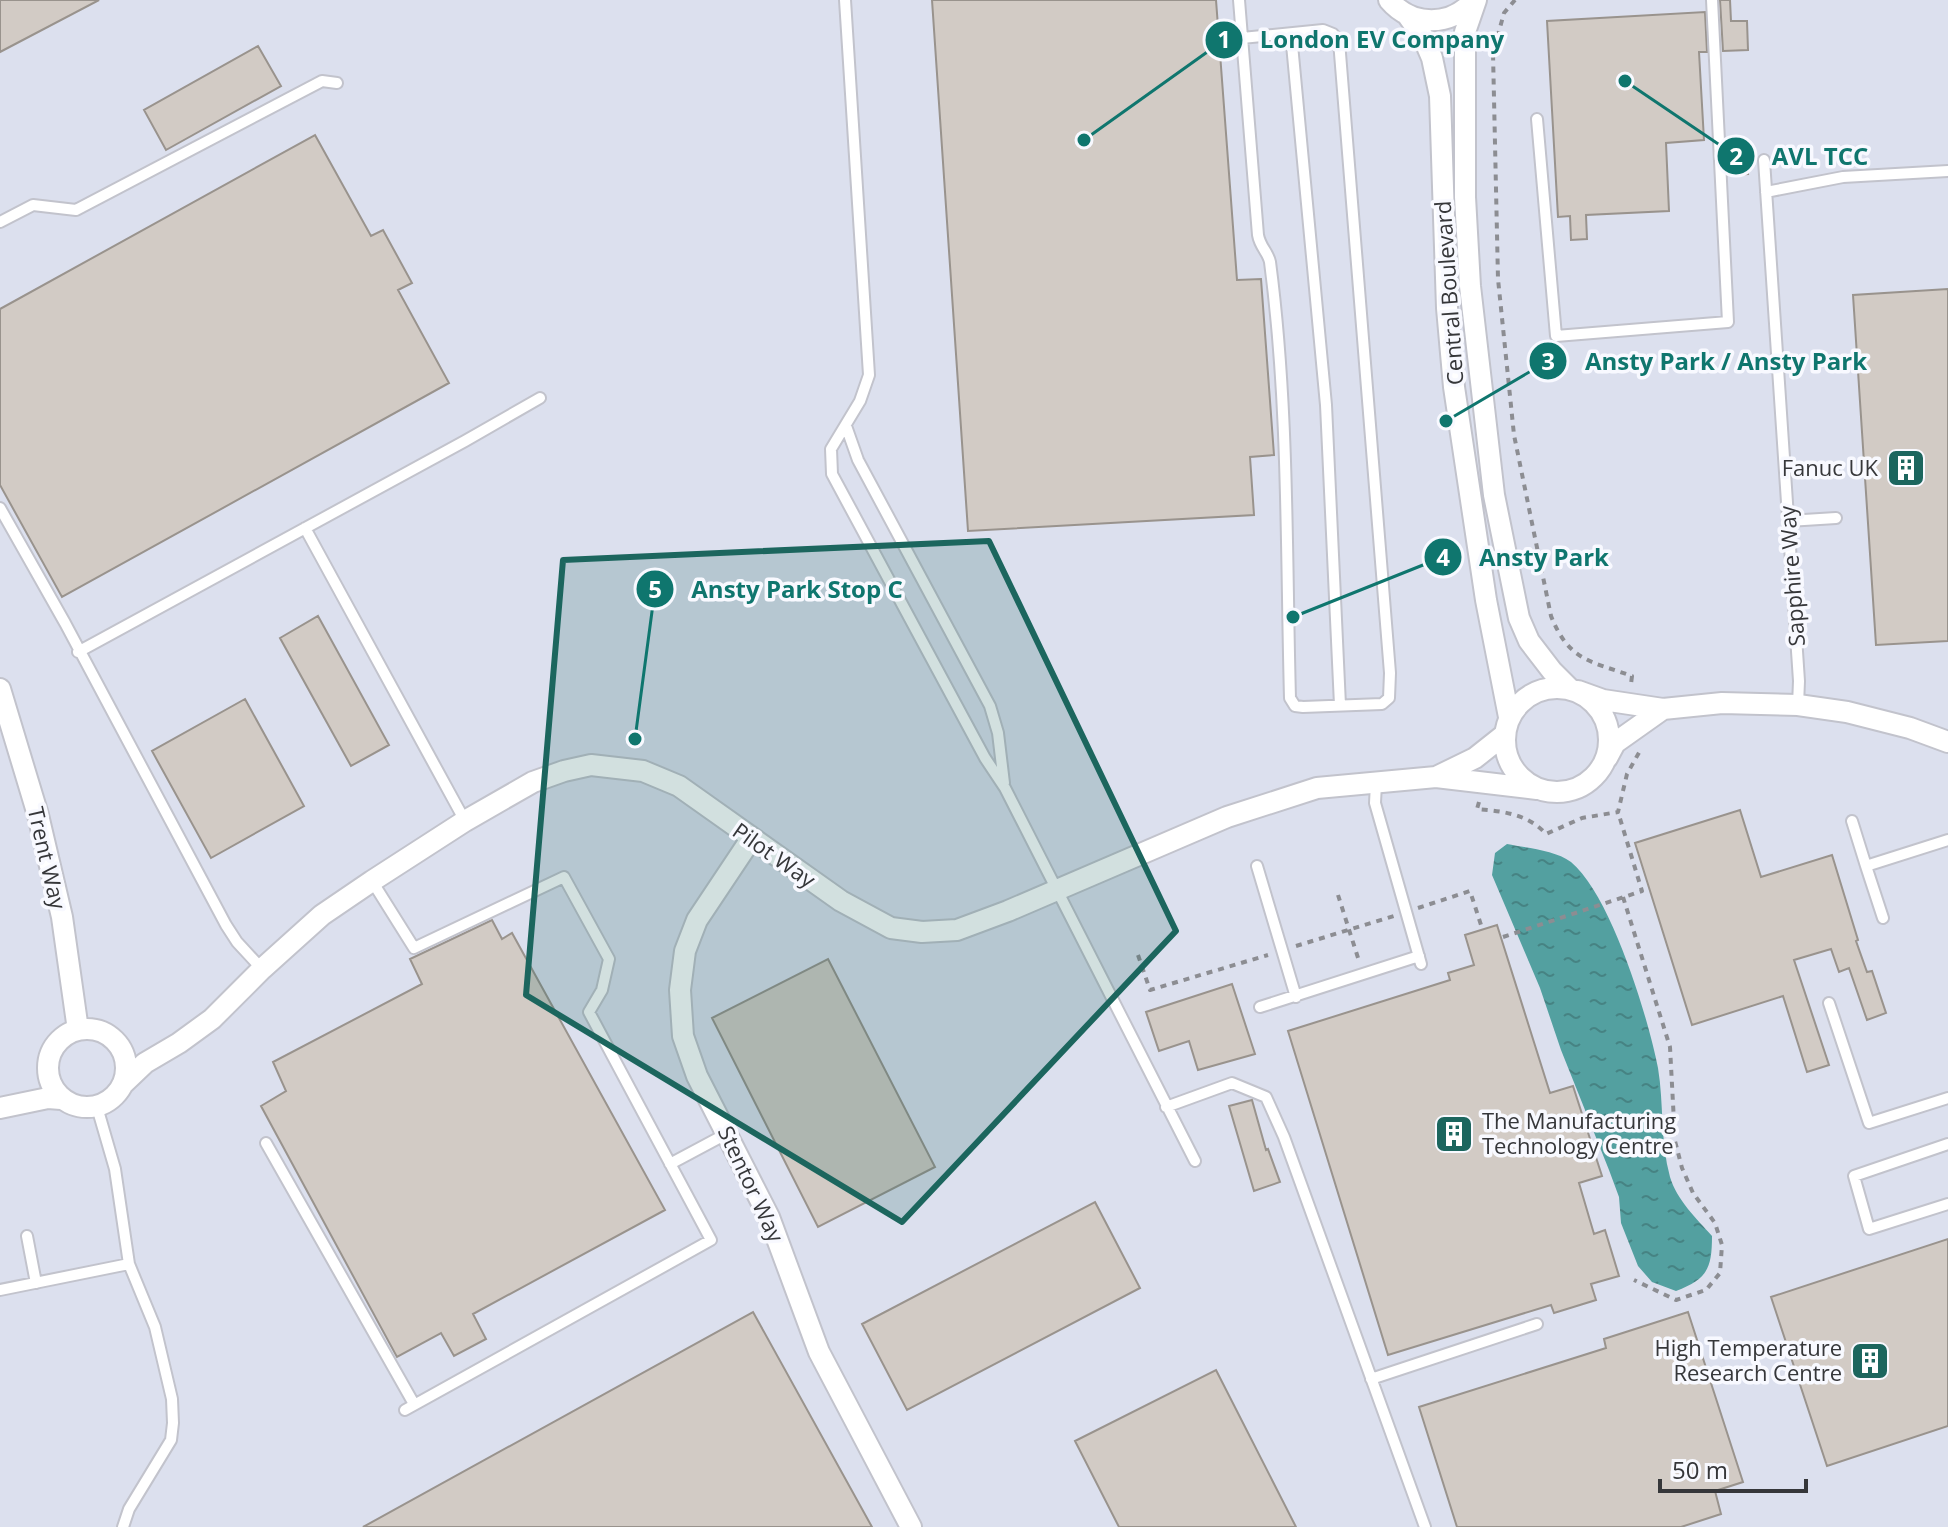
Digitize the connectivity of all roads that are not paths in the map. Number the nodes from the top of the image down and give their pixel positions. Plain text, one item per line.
1 (845, 0) edge
2 (1239, 0) edge
3 (1389, 0) edge
4 (1475, 0) edge
5 (1712, 0) edge
6 (1408, 16) junction
7 (1291, 34) junction
8 (1242, 38) junction
9 (337, 83) dead end
10 (1537, 119) dead end
11 (1764, 160) dead end
12 (1948, 171) edge
13 (1766, 192) junction
14 (0, 222) edge
15 (540, 398) dead end
16 (846, 426) junction
17 (0, 508) edge
18 (1836, 518) dead end
19 (1788, 521) junction
20 (305, 528) junction
21 (78, 652) junction
22 (0, 689) edge
23 (1574, 690) junction
24 (1340, 705) junction
25 (1798, 705) junction
26 (1663, 709) junction
27 (1506, 726) junction
28 (1948, 742) edge
29 (1603, 765) junction
30 (1436, 777) junction
31 (1376, 783) junction
32 (1005, 788) junction
33 (1537, 789) junction
34 (465, 821) junction
35 (1852, 821) dead end
36 (751, 839) junction
37 (1948, 840) edge
38 (1257, 866) dead end
39 (1866, 866) junction
40 (372, 881) junction
41 (1055, 889) junction
42 (1883, 918) dead end
43 (262, 969) junction
44 (1296, 997) junction
45 (1829, 1003) dead end
46 (1260, 1007) dead end
47 (78, 1030) junction
48 (115, 1040) junction
49 (179, 1043) junction
50 (47, 1069) junction
51 (124, 1083) junction
52 (1948, 1098) edge
53 (61, 1099) junction
54 (97, 1107) junction
55 (1166, 1107) junction
56 (0, 1108) edge
57 (728, 1133) junction
58 (266, 1143) dead end
59 (1948, 1144) edge
60 (1195, 1161) dead end
61 (670, 1164) junction
62 (1948, 1204) edge
63 (27, 1236) dead end
64 (129, 1264) junction
65 (36, 1283) junction
66 (0, 1290) edge
67 (1537, 1324) dead end
68 (1371, 1379) junction
69 (123, 1527) edge
70 (911, 1527) edge
71 (1425, 1527) edge

1 - 16 lane
2 - 8 lane
3 - 6 street, Central Boulevard
4 - 6 street
4 - 23 street, Central Boulevard
5 - 10 lane
6 - 27 street, Central Boulevard
7 - 8 lane
7 - 24 lane
7 - 24 lane
8 - 24 lane
9 - 14 lane
11 - 13 lane, Sapphire Way
12 - 13 lane
13 - 19 lane, Sapphire Way
15 - 20 lane
16 - 32 lane
16 - 32 lane
17 - 21 lane
18 - 19 lane
19 - 25 lane, Sapphire Way
20 - 21 lane
20 - 34 lane
21 - 43 lane
22 - 47 street, Trent Way
23 - 26 street
23 - 27 street
23 - 29 street
25 - 26 street
25 - 28 street
26 - 29 street
27 - 30 street, Pilot Way
27 - 33 street
29 - 33 street
30 - 31 street, Pilot Way
30 - 33 street, Pilot Way
31 - 41 street, Pilot Way
31 - 44 lane
32 - 41 lane
34 - 36 street, Pilot Way
34 - 40 street, Pilot Way
35 - 39 lane
36 - 41 street, Pilot Way
36 - 57 street, Stentor Way
37 - 39 lane
38 - 44 lane
39 - 42 lane
40 - 43 street, Pilot Way
40 - 61 lane
41 - 55 lane
43 - 49 street, Pilot Way
44 - 46 lane
45 - 52 lane
47 - 48 street
47 - 50 street
48 - 49 street, Pilot Way
48 - 51 street
49 - 51 street, Pilot Way
50 - 53 street
50 - 56 street
51 - 54 street
53 - 54 street
53 - 56 street
54 - 64 lane
55 - 60 lane
55 - 68 lane
57 - 61 lane
57 - 70 street, Stentor Way
58 - 61 lane
59 - 62 lane
63 - 65 lane
64 - 65 lane
64 - 69 lane
65 - 66 lane
67 - 68 lane
68 - 71 lane

